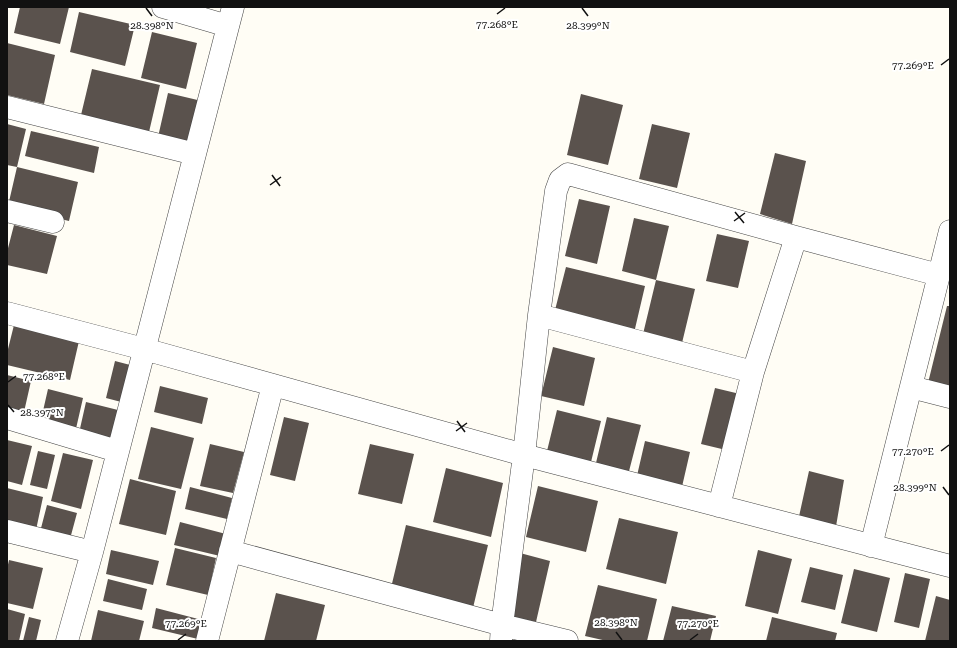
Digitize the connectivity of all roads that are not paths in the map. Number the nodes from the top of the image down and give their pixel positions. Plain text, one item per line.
1 (163, 7) edge
2 (231, 16) edge
3 (7, 107) edge
4 (195, 154) junction
5 (7, 211) edge
6 (53, 222) dead end
7 (950, 232) edge
8 (796, 237) junction
9 (939, 275) junction
10 (7, 313) edge
11 (539, 315) junction
12 (144, 349) junction
13 (753, 372) junction
14 (273, 385) junction
15 (911, 387) junction
16 (950, 397) edge
17 (7, 418) edge
18 (117, 451) junction
19 (524, 455) junction
20 (718, 506) junction
21 (7, 531) edge
22 (871, 546) junction
23 (230, 551) junction
24 (92, 552) junction
25 (950, 566) edge
26 (501, 633) edge
27 (67, 641) edge
28 (207, 641) edge
29 (567, 641) edge

1 - 2 street
2 - 4 street
3 - 4 street
4 - 12 street
5 - 6 street
7 - 9 street
8 - 9 street
8 - 11 street
8 - 13 street
9 - 15 street
10 - 12 street
11 - 13 street
11 - 19 street
12 - 14 street
12 - 18 street
13 - 20 street
14 - 19 street
14 - 23 street
15 - 16 street
15 - 22 street
17 - 18 street
18 - 24 street
19 - 20 street
19 - 26 street
20 - 22 street
21 - 24 street
22 - 25 street
23 - 26 street
23 - 28 street
24 - 27 street
26 - 29 street

